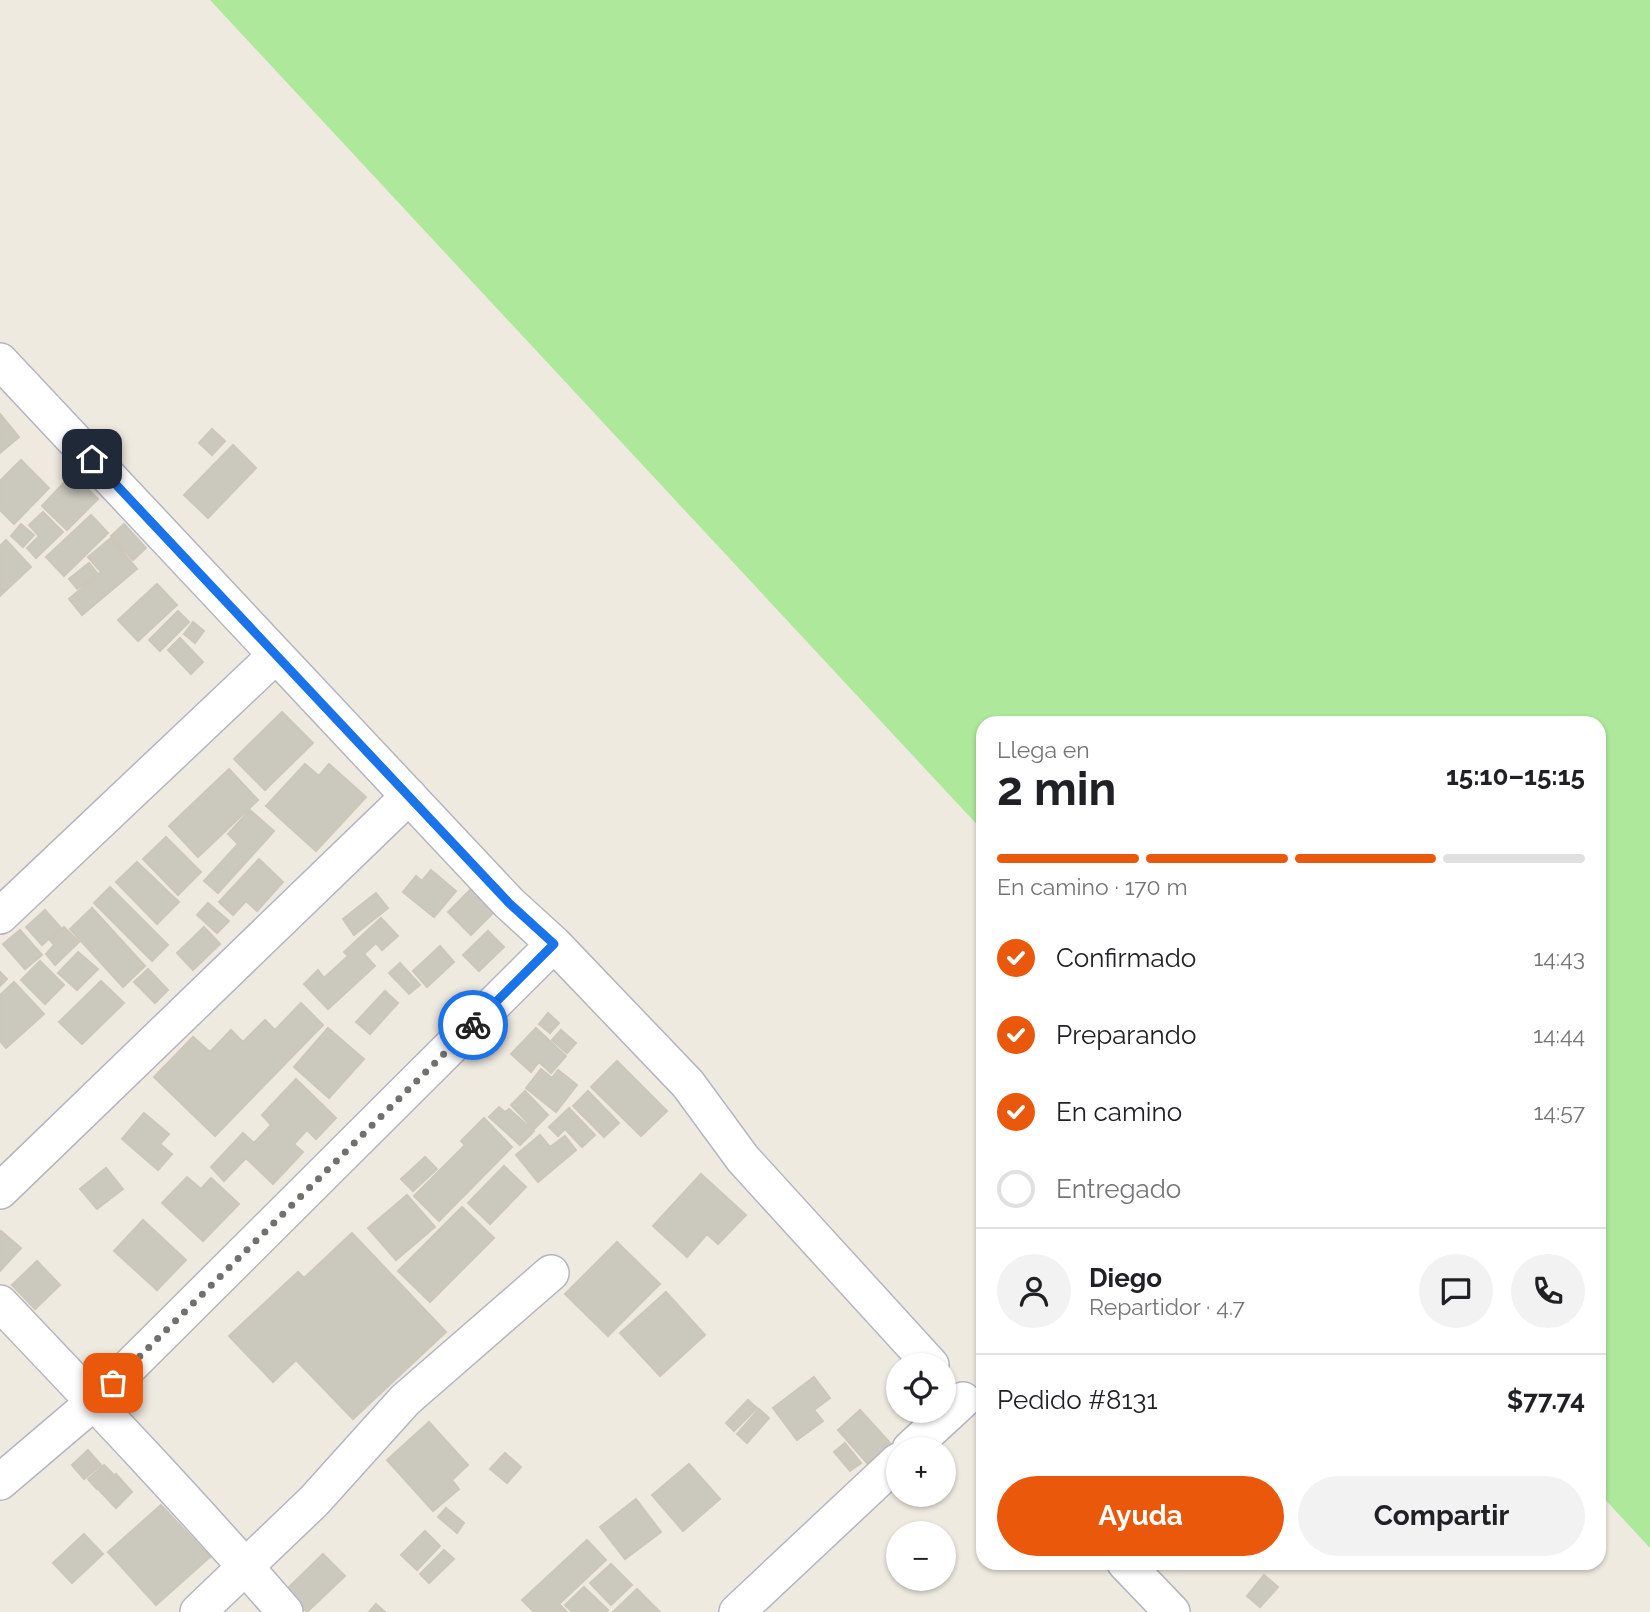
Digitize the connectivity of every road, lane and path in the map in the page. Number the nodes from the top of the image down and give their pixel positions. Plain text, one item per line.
1 (0, 361) edge
2 (276, 655) junction
3 (409, 796) junction
4 (0, 916) edge
5 (554, 944) junction
6 (0, 1191) edge
7 (551, 1273) dead end
8 (0, 1303) edge
9 (920, 1353) edge
10 (963, 1400) edge
11 (94, 1402) junction
12 (923, 1437) edge
13 (886, 1472) edge
14 (0, 1482) edge
15 (244, 1566) junction
16 (1132, 1570) edge
17 (198, 1612) edge
18 (285, 1612) edge
19 (737, 1612) edge
20 (1172, 1612) edge

1 - 2 street
2 - 3 street
2 - 4 street
3 - 5 street
3 - 6 street
5 - 9 street
5 - 11 street
7 - 15 street
8 - 11 street
10 - 12 street
11 - 14 street
11 - 15 street
13 - 19 street
15 - 17 street
15 - 18 street
16 - 20 street

